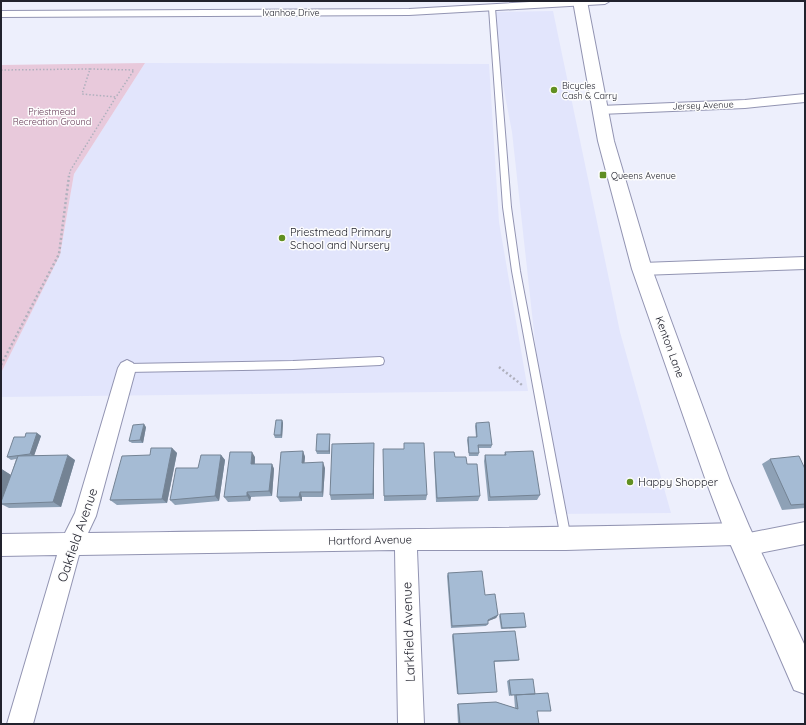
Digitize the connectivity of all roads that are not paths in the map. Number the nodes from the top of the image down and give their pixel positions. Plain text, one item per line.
1 (149, 1) edge
2 (605, 1) edge
3 (580, 2) edge
4 (492, 8) junction
5 (142, 13) junction
6 (1, 14) edge
7 (805, 98) edge
8 (600, 110) junction
9 (805, 262) edge
10 (642, 269) junction
11 (380, 361) dead end
12 (127, 368) joint
13 (805, 533) edge
14 (406, 539) junction
15 (566, 539) junction
16 (742, 539) junction
17 (71, 544) junction
18 (1, 545) edge
19 (805, 679) edge
20 (20, 724) edge
21 (411, 724) edge

1 - 5 street
2 - 3 street, Ivanhoe Drive
3 - 4 street, Ivanhoe Drive
3 - 8 street, Kenton Lane
4 - 5 street, Ivanhoe Drive
4 - 15 lane
5 - 6 street, Ivanhoe Drive
7 - 8 street, Jersey Avenue
8 - 10 street, Kenton Lane
9 - 10 street
10 - 16 street, Kenton Lane
11 - 12 lane
12 - 17 street, Oakfield Avenue
13 - 16 street, Hartford Avenue
14 - 15 street, Hartford Avenue
14 - 17 street, Hartford Avenue
14 - 21 street, Larkfield Avenue
15 - 16 street, Hartford Avenue
16 - 19 street, Kenton Lane
17 - 18 street, Hartford Avenue
17 - 20 street, Oakfield Avenue

